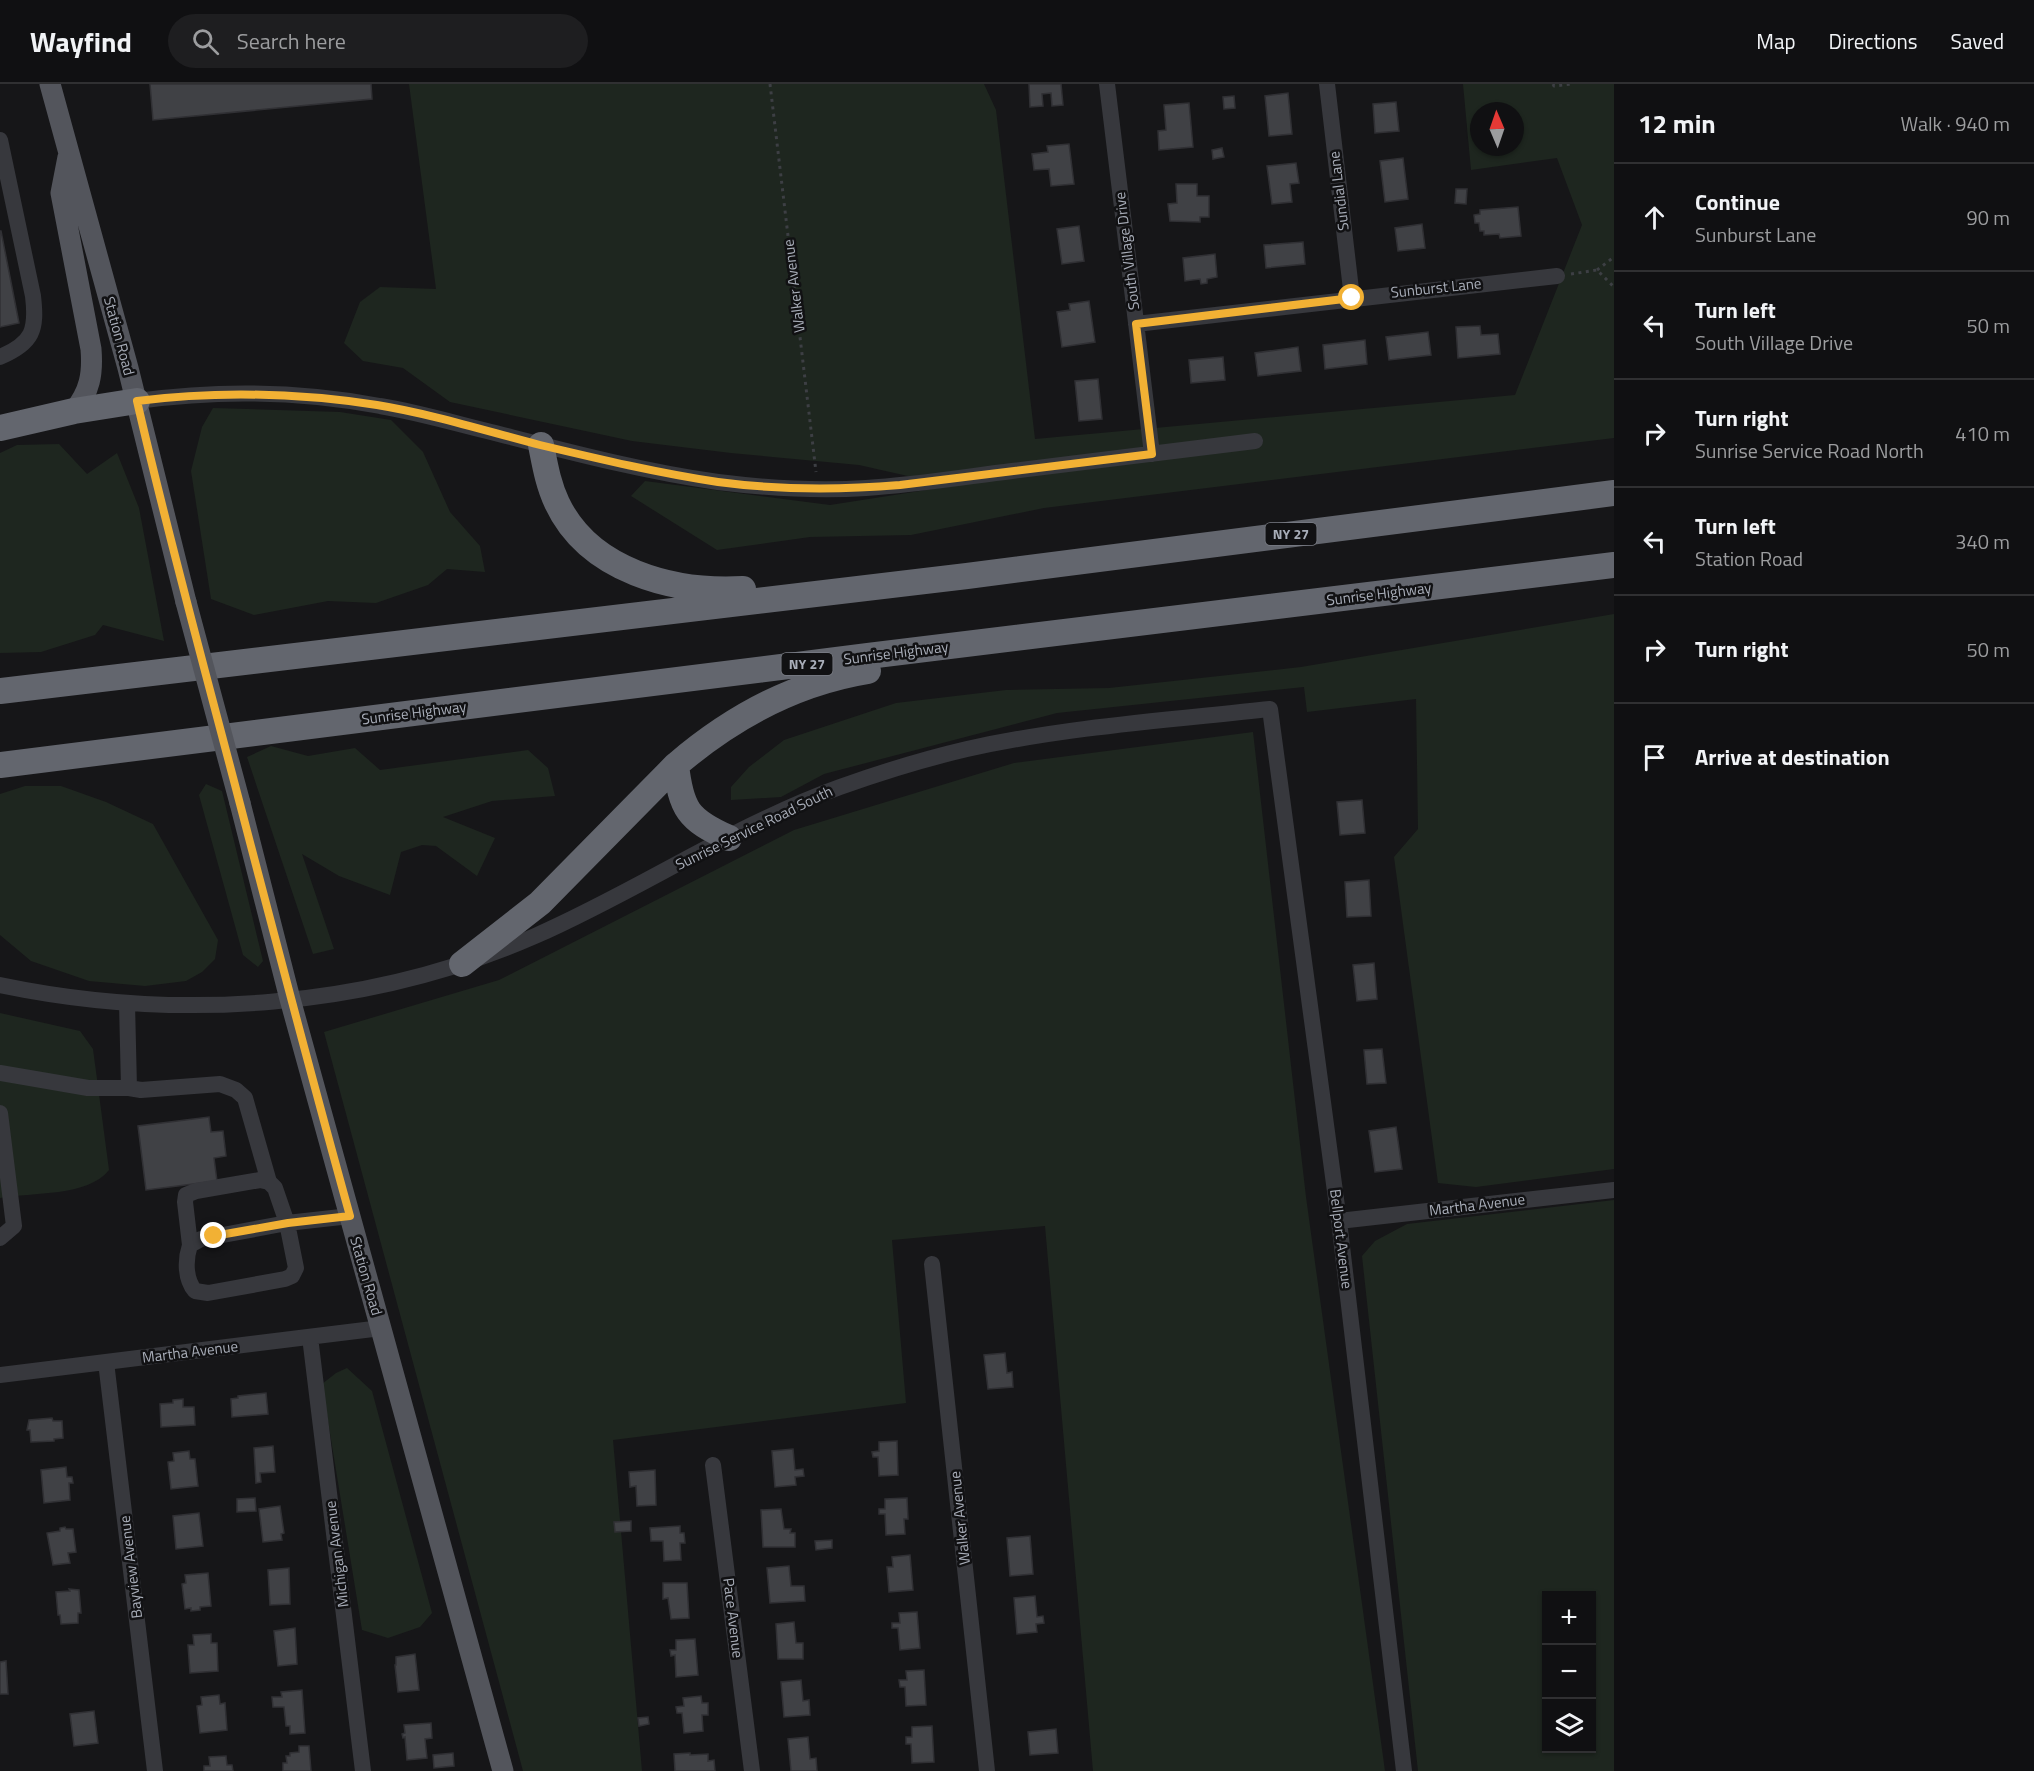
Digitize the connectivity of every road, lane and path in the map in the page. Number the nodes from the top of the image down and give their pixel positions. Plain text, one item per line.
1 (50, 84) edge
2 (770, 84) edge
3 (1107, 84) edge
4 (1327, 84) edge
5 (1553, 84) edge
6 (1572, 84) edge
7 (0, 140) edge
8 (68, 154) junction
9 (1614, 257) edge
10 (1597, 270) junction
11 (1557, 276) joint
12 (1614, 286) edge
13 (1352, 298) junction
14 (1136, 324) junction
15 (0, 357) edge
16 (137, 401) junction
17 (74, 411) junction
18 (0, 428) edge
19 (1255, 441) dead end
20 (541, 445) junction
21 (1152, 454) junction
22 (818, 489) junction
23 (1614, 493) edge
24 (1614, 565) edge
25 (968, 576) junction
26 (1055, 634) junction
27 (0, 691) edge
28 (1270, 709) joint
29 (0, 765) edge
30 (676, 765) junction
31 (729, 838) junction
32 (462, 964) junction
33 (0, 985) edge
34 (290, 999) junction
35 (127, 1003) junction
36 (0, 1073) edge
37 (129, 1088) junction
38 (1, 1131) edge
39 (3, 1162) edge
40 (4, 1180) edge
41 (269, 1182) junction
42 (1614, 1190) edge
43 (6, 1206) edge
44 (350, 1216) junction
45 (1339, 1221) junction
46 (288, 1223) junction
47 (0, 1238) edge
48 (190, 1245) junction
49 (932, 1264) dead end
50 (381, 1328) junction
51 (310, 1337) junction
52 (106, 1362) junction
53 (0, 1375) edge
54 (713, 1465) dead end
55 (155, 1771) edge
56 (363, 1771) edge
57 (503, 1771) edge
58 (752, 1771) edge
59 (987, 1771) edge
60 (1404, 1771) edge

1 - 8 main road, Station Road
2 - 22 path, Walker Avenue
3 - 14 street, South Village Drive
4 - 13 street, Sundial Lane
5 - 6 path
7 - 15 street
8 - 16 main road, Station Road
8 - 17 main road
9 - 10 path
10 - 11 path
10 - 12 path
11 - 13 street, Sunburst Lane
13 - 14 street, Sunburst Lane
14 - 21 street, South Village Drive
16 - 17 highway
16 - 20 street
16 - 34 main road, Station Road, bridge
17 - 18 highway
19 - 21 street
20 - 22 street
20 - 25 highway
21 - 22 street
23 - 25 highway, NY 27
24 - 26 highway, Sunrise Highway / NY 27
25 - 27 highway, NY 27
26 - 29 highway, Sunrise Highway / NY 27
26 - 30 highway
28 - 31 street, Sunrise Service Road South
28 - 45 street, Bellport Avenue
30 - 31 highway
30 - 32 highway
31 - 32 street, Sunrise Service Road South
32 - 34 street, Sunrise Service Road South
33 - 35 street, Sunrise Service Road South
34 - 35 street, Sunrise Service Road South
34 - 44 main road, Station Road
35 - 37 street
36 - 37 street
37 - 41 street
38 - 39 street
39 - 40 street
40 - 43 street
41 - 46 street
41 - 48 street
42 - 45 street, Martha Avenue
43 - 47 street
44 - 46 street
44 - 50 main road, Station Road
45 - 60 street, Bellport Avenue
46 - 48 street
46 - 48 street
49 - 59 street, Walker Avenue
50 - 51 street, Martha Avenue
50 - 57 main road, Station Road
51 - 52 street, Martha Avenue
51 - 56 street, Michigan Avenue
52 - 53 street, Martha Avenue
52 - 55 street, Bayview Avenue
54 - 58 street, Pace Avenue

